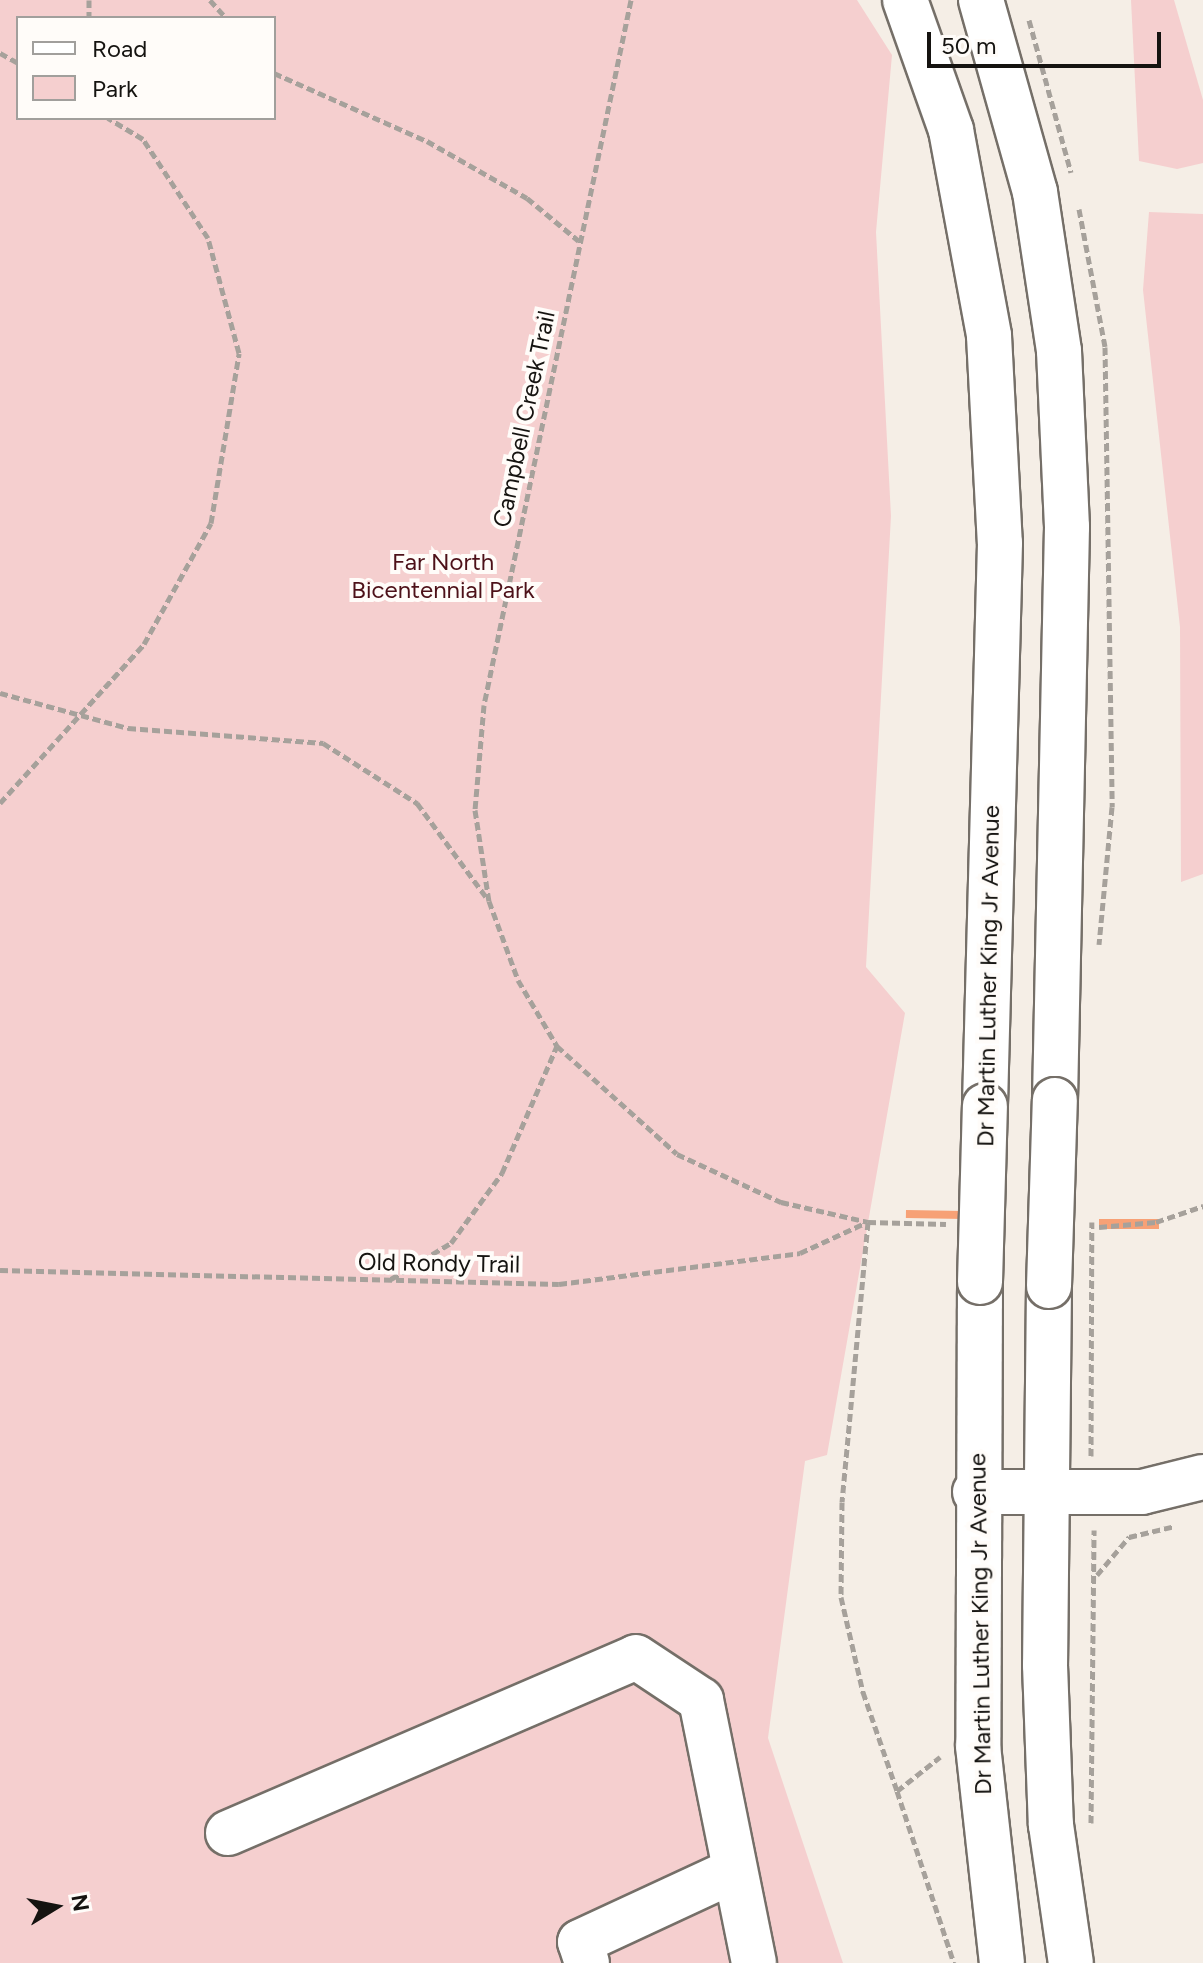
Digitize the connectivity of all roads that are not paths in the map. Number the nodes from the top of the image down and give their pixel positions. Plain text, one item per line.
1 (905, 0) edge
2 (981, 0) edge
3 (1203, 1477) edge
4 (975, 1492) junction
5 (1046, 1492) junction
6 (228, 1833) dead end
7 (733, 1871) junction
8 (1001, 1951) edge
9 (587, 1963) edge
10 (754, 1963) edge
11 (1071, 1963) edge

1 - 4 street, Dr Martin Luther King Jr Avenue, bridge
2 - 5 street, bridge
3 - 5 street
4 - 5 street
4 - 8 street, Dr Martin Luther King Jr Avenue
5 - 11 street
6 - 7 street
7 - 9 street
7 - 10 street

